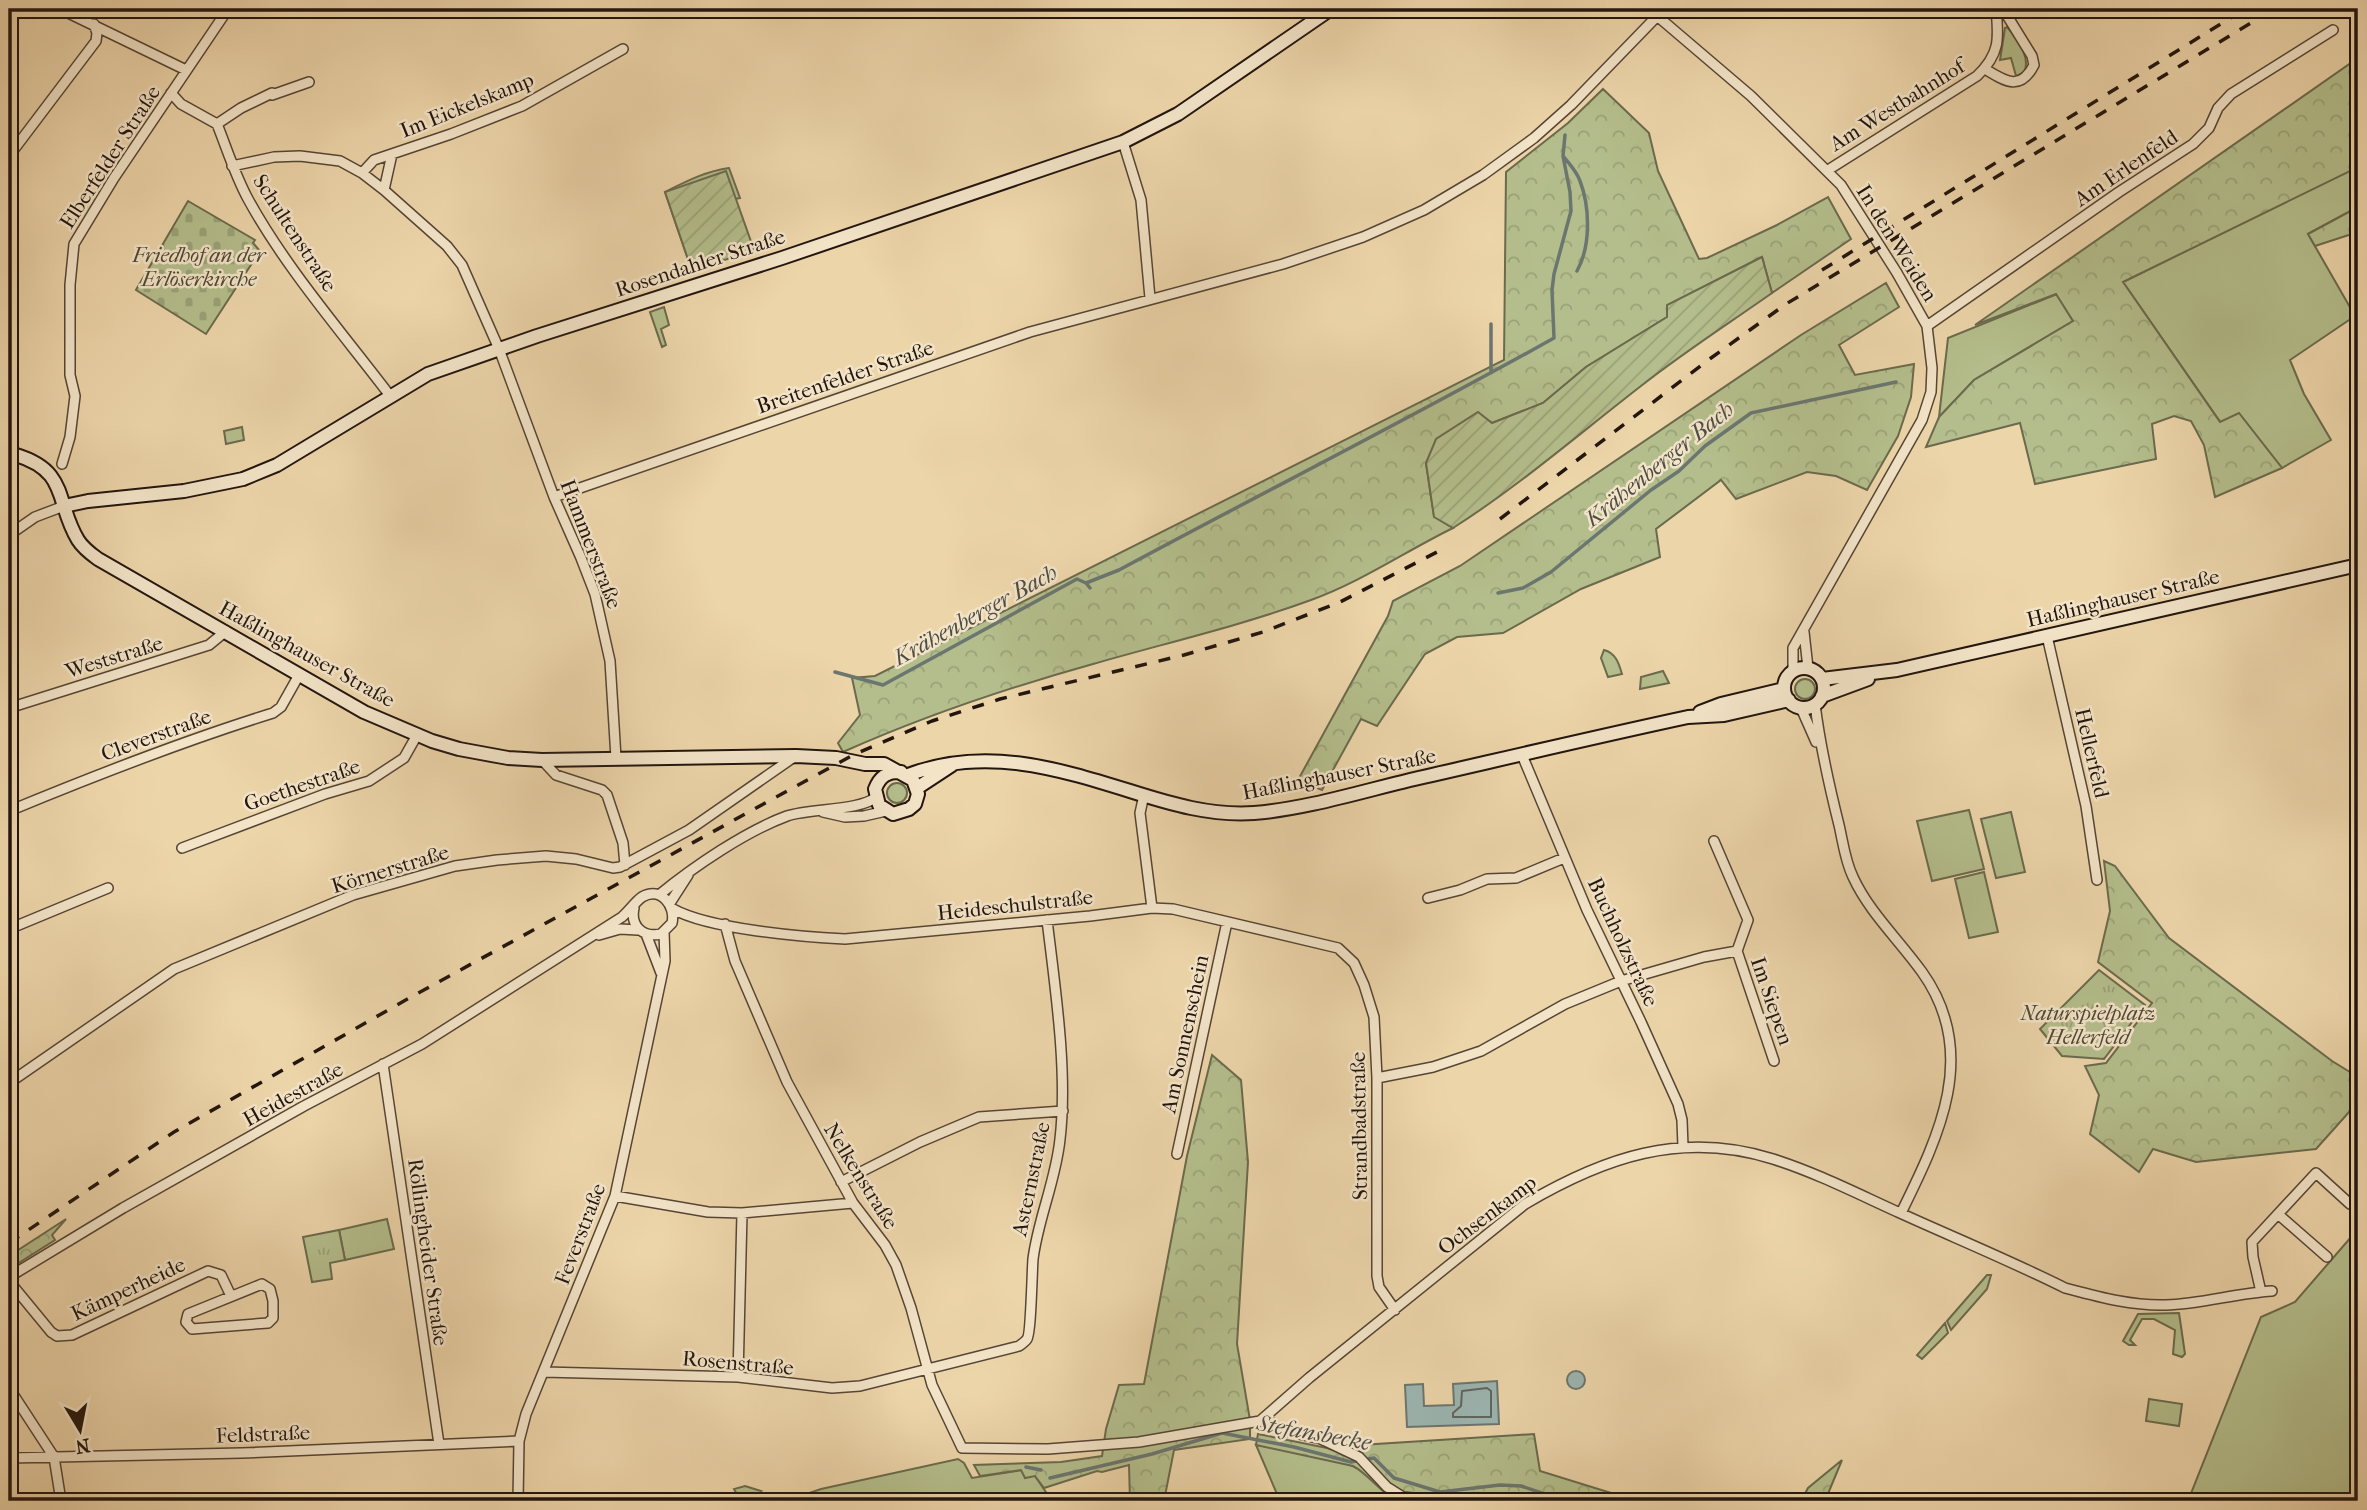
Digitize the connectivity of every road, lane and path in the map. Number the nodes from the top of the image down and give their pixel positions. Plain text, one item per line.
1 (60, 9) edge
2 (228, 9) edge
3 (1331, 9) edge
4 (1996, 9) edge
5 (2003, 9) edge
6 (1656, 11) edge
7 (94, 24) junction
8 (2333, 30) dead end
9 (623, 49) dead end
10 (1985, 69) junction
11 (186, 70) junction
12 (309, 82) dead end
13 (171, 93) junction
14 (217, 124) junction
15 (1123, 142) junction
16 (391, 154) junction
17 (9, 156) edge
18 (232, 166) junction
19 (1828, 170) junction
20 (362, 173) junction
21 (384, 190) junction
22 (1150, 298) junction
23 (1927, 326) junction
24 (499, 349) junction
25 (391, 397) junction
26 (16, 455) dead end
27 (62, 464) dead end
28 (554, 497) junction
29 (64, 506) junction
30 (9, 535) edge
31 (2358, 565) edge
32 (226, 631) junction
33 (1804, 632) junction
34 (2047, 636) junction
35 (1808, 668) junction
36 (1897, 670) junction
37 (1793, 671) junction
38 (299, 675) junction
39 (1822, 679) junction
40 (1786, 695) junction
41 (1819, 700) junction
42 (9, 708) edge
43 (1801, 708) junction
44 (417, 734) junction
45 (1821, 754) junction
46 (1522, 755) junction
47 (796, 756) junction
48 (616, 758) junction
49 (542, 760) junction
50 (956, 763) junction
51 (864, 764) junction
52 (905, 774) junction
53 (878, 782) junction
54 (917, 788) junction
55 (1144, 796) junction
56 (876, 797) junction
57 (814, 810) junction
58 (9, 811) edge
59 (886, 811) junction
60 (1714, 841) dead end
61 (182, 848) dead end
62 (1564, 858) junction
63 (625, 865) junction
64 (690, 871) junction
65 (2097, 880) dead end
66 (108, 888) dead end
67 (659, 895) junction
68 (1428, 898) dead end
69 (671, 906) junction
70 (634, 908) junction
71 (1152, 908) junction
72 (694, 917) junction
73 (1047, 920) junction
74 (1227, 922) junction
75 (725, 924) junction
76 (9, 929) edge
77 (667, 930) junction
78 (642, 932) junction
79 (591, 937) junction
80 (1338, 948) joint
81 (1737, 951) junction
82 (661, 973) junction
83 (1622, 981) junction
84 (1774, 1061) dead end
85 (383, 1064) junction
86 (1377, 1078) junction
87 (9, 1083) edge
88 (1063, 1111) junction
89 (1683, 1147) junction
90 (1177, 1154) dead end
91 (841, 1182) junction
92 (615, 1196) junction
93 (853, 1203) junction
94 (2350, 1204) dead end
95 (742, 1213) junction
96 (1901, 1213) junction
97 (2278, 1215) junction
98 (2327, 1257) dead end
99 (9, 1279) edge
100 (2272, 1291) dead end
101 (2261, 1292) junction
102 (231, 1296) junction
103 (1395, 1310) junction
104 (927, 1368) junction
105 (544, 1372) junction
106 (738, 1377) junction
107 (9, 1388) edge
108 (1266, 1417) junction
109 (519, 1441) junction
110 (439, 1444) junction
111 (962, 1448) joint
112 (54, 1457) junction
113 (9, 1458) edge
114 (61, 1501) edge
115 (518, 1501) edge
116 (1443, 1501) edge
117 (1491, 1501) edge
118 (1517, 1501) edge

1 - 7 street
2 - 11 street, Elberfelder Straße
3 - 15 main road, Rosendahler Straße
4 - 10 street, Am Westbahnhof
5 - 10 street, Am Westbahnhof
6 - 19 street, In den Weiden
6 - 22 street, Breitenfelder Straße
7 - 11 street
7 - 17 street
8 - 23 street, Am Erlenfeld
9 - 16 street, Im Eickelskamp
10 - 19 street, Am Westbahnhof
11 - 13 street, Elberfelder Straße
12 - 14 street
13 - 14 street
13 - 27 street, Elberfelder Straße
14 - 18 street, Schultenstraße
15 - 22 street
15 - 24 main road, Rosendahler Straße
16 - 20 street, Im Eickelskamp
16 - 21 street
18 - 20 street
18 - 25 street, Schultenstraße
19 - 23 street, In den Weiden
20 - 21 street
21 - 24 street
22 - 28 street, Breitenfelder Straße
23 - 33 street, In den Weiden
24 - 25 main road, Rosendahler Straße
24 - 28 street, Hammerstraße
25 - 29 main road, Rosendahler Straße
26 - 29 main road, Haßlinghauser Straße
28 - 48 street, Hammerstraße
29 - 30 street
29 - 32 main road, Haßlinghauser Straße
31 - 34 main road, Haßlinghauser Straße
32 - 38 main road, Haßlinghauser Straße
32 - 42 street, Weststraße
33 - 35 street
33 - 37 street, In den Weiden
34 - 36 main road, Haßlinghauser Straße
34 - 65 street, Hellerfeld
35 - 37 main road
35 - 39 main road
36 - 39 main road, Haßlinghauser Straße
36 - 41 main road, Haßlinghauser Straße
37 - 40 main road
38 - 44 main road, Haßlinghauser Straße
38 - 58 street, Cleverstraße
39 - 41 main road
40 - 43 main road
40 - 46 main road, Haßlinghauser Straße
41 - 43 main road
41 - 45 street
43 - 45 street
44 - 49 main road, Haßlinghauser Straße
44 - 61 street, Goethestraße
45 - 96 street
46 - 55 main road, Haßlinghauser Straße
46 - 62 street, Buchholzstraße
47 - 48 main road, Haßlinghauser Straße
47 - 51 main road, Haßlinghauser Straße
47 - 63 street
48 - 49 main road, Haßlinghauser Straße
49 - 63 street
50 - 52 main road, Haßlinghauser Straße
50 - 54 main road, Haßlinghauser Straße
50 - 55 main road, Haßlinghauser Straße
51 - 52 main road, Haßlinghauser Straße
51 - 53 main road
52 - 53 main road
52 - 54 main road
53 - 56 main road
54 - 59 main road
55 - 71 street
56 - 57 street, Heidestraße
56 - 59 main road
57 - 59 street, Heidestraße
57 - 64 street, Heidestraße
60 - 81 street, Im Siepen
62 - 68 street
62 - 83 street, Buchholzstraße
63 - 87 street, Körnerstraße
64 - 67 street, Heidestraße
64 - 69 street, Heidestraße
66 - 76 street
67 - 69 street
67 - 70 street, Heidestraße
69 - 72 street, Heideschulstraße
69 - 77 street, Heidestraße
70 - 78 street
70 - 79 street, Heidestraße
71 - 73 street, Heideschulstraße
71 - 74 street, Heideschulstraße
72 - 75 street, Heideschulstraße
72 - 77 street
73 - 75 street, Heideschulstraße
73 - 88 street, Asternstraße
74 - 80 street, Heideschulstraße
74 - 90 street, Am Sonnenschein
75 - 91 street, Nelkenstraße
77 - 78 street, Heidestraße
77 - 82 street, Feverstraße
78 - 79 street, Heidestraße
78 - 82 street
79 - 85 street, Heidestraße
80 - 86 street, Strandbadstraße
81 - 83 street, Im Siepen
81 - 84 street, Im Siepen
82 - 92 street, Feverstraße
83 - 86 street, Im Siepen
83 - 89 street, Buchholzstraße
85 - 99 street, Heidestraße
85 - 110 street, Röllingheider Straße
86 - 103 street, Strandbadstraße
88 - 91 street
88 - 104 street, Asternstraße
89 - 96 street, Ochsenkamp
89 - 103 street, Ochsenkamp
91 - 93 street, Nelkenstraße
92 - 95 street
92 - 105 street, Feverstraße
93 - 95 street
93 - 104 street, Nelkenstraße
94 - 97 street
95 - 106 street
96 - 101 street, Ochsenkamp
97 - 98 street
97 - 101 street
99 - 102 street, Kämperheide
100 - 101 street, Ochsenkamp
102 - 102 street
103 - 108 street, Ochsenkamp
104 - 106 street, Rosenstraße
104 - 111 street, Nelkenstraße
105 - 106 street, Rosenstraße
105 - 109 street, Feverstraße
107 - 112 street
108 - 111 street, Ochsenkamp
108 - 116 street
109 - 110 street, Feldstraße
109 - 115 street, Feverstraße
110 - 112 street, Feldstraße
112 - 113 street, Feldstraße
112 - 114 street
117 - 118 street

